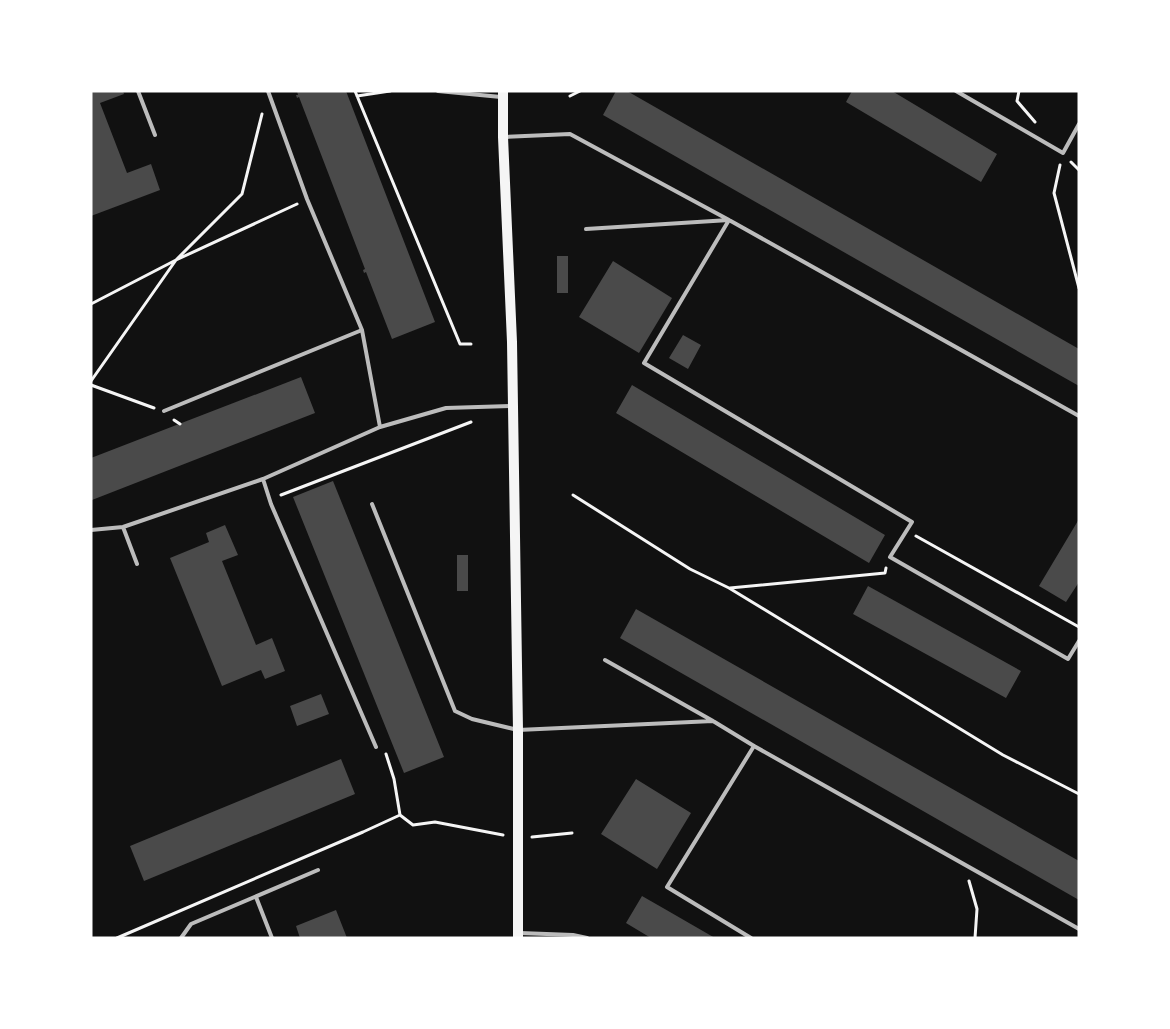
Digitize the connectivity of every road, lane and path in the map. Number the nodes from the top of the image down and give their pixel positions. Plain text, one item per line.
1 (138, 91) edge
2 (268, 91) edge
3 (355, 91) edge
4 (390, 91) edge
5 (438, 91) edge
6 (580, 91) edge
7 (956, 91) edge
8 (1019, 91) edge
9 (503, 94) edge
10 (357, 96) junction
11 (570, 96) dead end
12 (262, 110) dead end
13 (1037, 123) dead end
14 (1079, 124) edge
15 (155, 135) dead end
16 (503, 137) junction
17 (1063, 153) junction
18 (307, 199) junction
19 (729, 220) junction
20 (586, 229) dead end
21 (176, 260) junction
22 (1079, 288) edge
23 (91, 304) edge
24 (362, 330) junction
25 (471, 344) dead end
26 (91, 381) edge
27 (91, 385) edge
28 (513, 406) junction
29 (164, 411) joint
30 (1079, 416) edge
31 (471, 422) dead end
32 (380, 427) junction
33 (263, 479) junction
34 (573, 495) dead end
35 (284, 504) dead end
36 (372, 504) dead end
37 (124, 527) junction
38 (91, 530) edge
39 (906, 531) junction
40 (890, 557) junction
41 (137, 564) dead end
42 (729, 588) junction
43 (1079, 627) edge
44 (1079, 640) edge
45 (606, 660) dead end
46 (713, 720) junction
47 (518, 730) junction
48 (754, 746) junction
49 (376, 747) dead end
50 (386, 753) dead end
51 (1079, 794) edge
52 (400, 815) junction
53 (472, 830) dead end
54 (965, 866) junction
55 (318, 870) dead end
56 (256, 897) junction
57 (1079, 929) edge
58 (518, 936) edge
59 (117, 938) edge
60 (181, 938) edge
61 (272, 938) edge
62 (587, 938) edge
63 (751, 938) edge
64 (975, 938) edge

1 - 15 lane
2 - 18 lane
3 - 10 path
4 - 10 path
5 - 9 lane
6 - 11 path
7 - 17 lane
8 - 13 path
9 - 16 main road
10 - 25 path
12 - 21 path
14 - 17 lane
16 - 19 lane
16 - 28 main road
17 - 22 path
18 - 21 path
18 - 24 lane
19 - 20 lane
19 - 30 lane
19 - 39 lane
21 - 23 path
21 - 26 path
24 - 29 lane
24 - 32 lane
27 - 29 path
28 - 32 lane
28 - 47 main road
31 - 35 path
32 - 33 lane
33 - 37 lane
33 - 49 lane
34 - 42 path
36 - 47 lane
37 - 38 lane
37 - 41 lane
39 - 40 lane
39 - 43 path
40 - 42 path
40 - 44 lane
42 - 51 path
45 - 46 lane
46 - 47 lane
46 - 48 lane
47 - 58 main road
48 - 54 lane
48 - 63 lane
50 - 52 path
52 - 53 path
52 - 59 path
54 - 57 lane
54 - 64 path
55 - 56 lane
56 - 60 lane
56 - 61 lane
58 - 62 lane

